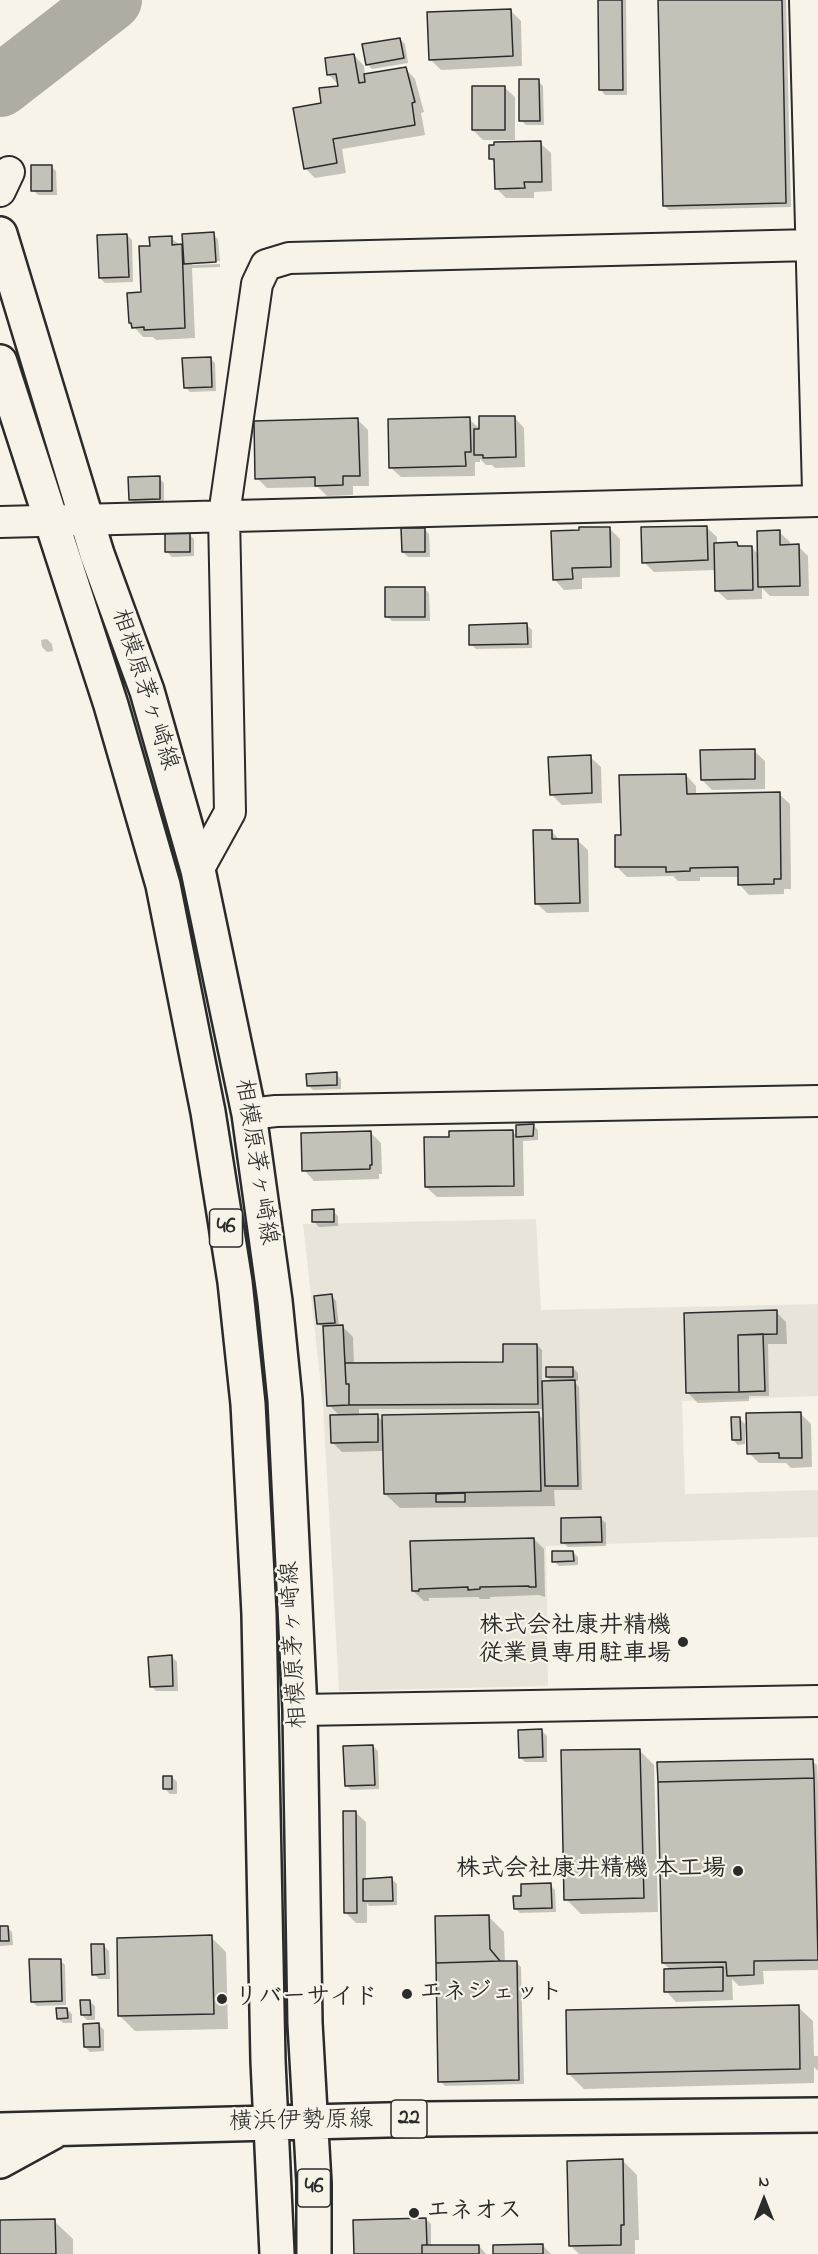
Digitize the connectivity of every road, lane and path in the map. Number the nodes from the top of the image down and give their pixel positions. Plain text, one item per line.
1 (805, 0) edge
2 (0, 234) edge
3 (812, 245) junction
4 (0, 362) edge
5 (818, 491) edge
6 (818, 501) edge
7 (224, 515) junction
8 (88, 520) junction
9 (0, 522) edge
10 (52, 522) junction
11 (198, 870) junction
12 (818, 1101) edge
13 (249, 1114) junction
14 (818, 1701) edge
15 (300, 1710) junction
16 (0, 2114) edge
17 (818, 2115) edge
18 (271, 2123) junction
19 (310, 2123) junction
20 (60, 2128) junction
21 (0, 2130) edge
22 (0, 2161) edge
23 (277, 2254) edge
24 (314, 2254) edge

1 - 3 street
2 - 8 main road, 相模原茅ヶ崎線 / 46
3 - 5 street
3 - 7 street
4 - 10 main road, 相模原茅ヶ崎線 / 46
6 - 7 street
7 - 8 street
7 - 11 street
8 - 10 street
8 - 11 main road, 相模原茅ヶ崎線 / 46
9 - 10 street
10 - 18 main road, 相模原茅ヶ崎線 / 46
11 - 13 main road, 相模原茅ヶ崎線 / 46
12 - 13 street
13 - 15 main road, 相模原茅ヶ崎線 / 46
14 - 15 street
15 - 19 main road, 相模原茅ヶ崎線 / 46
16 - 20 main road
17 - 19 main road, 横浜伊勢原線 / 22
18 - 19 main road, 横浜伊勢原線 / 22
18 - 20 main road, 横浜伊勢原線 / 22
18 - 23 main road, 46
19 - 24 main road, 46
20 - 21 main road, 横浜伊勢原線 / 22
20 - 22 main road

